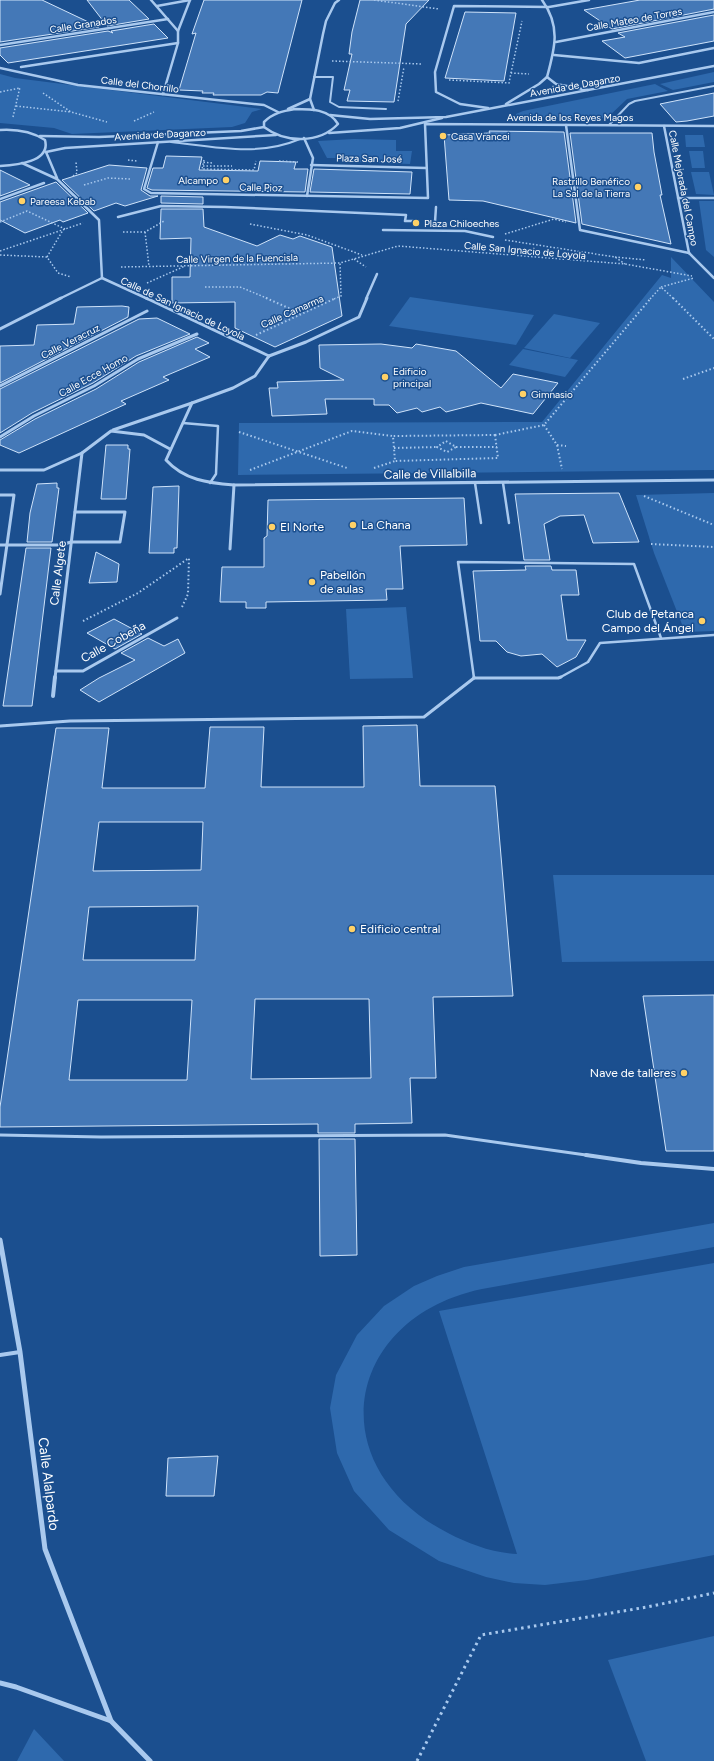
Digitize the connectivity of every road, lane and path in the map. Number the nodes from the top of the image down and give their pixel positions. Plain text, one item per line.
1 (151, 0) edge
2 (190, 0) edge
3 (333, 0) edge
4 (339, 0) edge
5 (374, 0) edge
6 (542, 0) edge
7 (589, 0) edge
8 (335, 3) junction
9 (157, 6) junction
10 (549, 7) junction
11 (440, 9) dead end
12 (714, 12) edge
13 (523, 14) dead end
14 (168, 19) junction
15 (178, 32) junction
16 (556, 42) junction
17 (178, 43) junction
18 (0, 45) edge
19 (714, 48) edge
20 (554, 56) junction
21 (328, 61) dead end
22 (424, 64) dead end
23 (21, 67) dead end
24 (714, 67) edge
25 (0, 68) edge
26 (511, 73) junction
27 (533, 74) dead end
28 (314, 77) junction
29 (547, 77) junction
30 (449, 80) dead end
31 (21, 83) dead end
32 (714, 86) edge
33 (20, 88) junction
34 (594, 90) junction
35 (41, 91) dead end
36 (0, 92) edge
37 (163, 94) junction
38 (310, 99) junction
39 (16, 106) junction
40 (503, 106) junction
41 (491, 108) junction
42 (386, 109) dead end
43 (286, 110) junction
44 (314, 110) junction
45 (71, 112) junction
46 (154, 112) dead end
47 (278, 112) junction
48 (330, 115) junction
49 (446, 117) junction
50 (13, 119) dead end
51 (108, 122) dead end
52 (129, 123) dead end
53 (425, 124) junction
54 (566, 125) junction
55 (609, 125) junction
56 (664, 126) junction
57 (714, 126) edge
58 (264, 127) junction
59 (0, 130) edge
60 (328, 133) junction
61 (276, 135) junction
62 (40, 136) junction
63 (300, 138) junction
64 (304, 138) junction
65 (158, 142) junction
66 (170, 142) junction
67 (46, 152) junction
68 (204, 158) dead end
69 (263, 160) dead end
70 (277, 161) dead end
71 (202, 162) junction
72 (22, 163) junction
73 (210, 163) dead end
74 (311, 165) junction
75 (1, 166) edge
76 (297, 167) dead end
77 (426, 168) junction
78 (57, 179) junction
79 (130, 179) dead end
80 (44, 183) dead end
81 (79, 186) dead end
82 (307, 196) junction
83 (678, 198) junction
84 (714, 198) edge
85 (0, 199) edge
86 (436, 207) dead end
87 (14, 210) dead end
88 (20, 213) junction
89 (118, 217) dead end
90 (168, 219) dead end
91 (417, 221) dead end
92 (0, 222) edge
93 (435, 222) dead end
94 (84, 223) dead end
95 (571, 223) dead end
96 (249, 224) dead end
97 (64, 230) junction
98 (383, 230) dead end
99 (123, 232) dead end
100 (145, 232) junction
101 (493, 237) joint
102 (497, 238) junction
103 (0, 251) edge
104 (482, 253) junction
105 (689, 253) junction
106 (0, 255) edge
107 (363, 255) junction
108 (47, 257) junction
109 (615, 257) junction
110 (353, 259) joint
111 (649, 260) dead end
112 (340, 263) junction
113 (625, 264) junction
114 (149, 266) junction
115 (186, 266) junction
116 (121, 267) dead end
117 (377, 274) dead end
118 (71, 277) dead end
119 (102, 278) junction
120 (714, 278) edge
121 (142, 285) dead end
122 (205, 286) dead end
123 (661, 287) junction
124 (147, 311) dead end
125 (302, 314) junction
126 (0, 329) edge
127 (197, 334) dead end
128 (255, 335) dead end
129 (714, 339) edge
130 (269, 356) junction
131 (714, 368) edge
132 (683, 379) dead end
133 (0, 386) edge
134 (192, 403) junction
135 (183, 424) junction
136 (544, 425) junction
137 (111, 431) junction
138 (239, 432) dead end
139 (495, 435) junction
140 (393, 436) junction
141 (446, 436) junction
142 (0, 437) edge
143 (446, 441) junction
144 (557, 445) junction
145 (566, 446) dead end
146 (437, 447) junction
147 (456, 447) junction
148 (497, 447) junction
149 (394, 448) junction
150 (170, 449) junction
151 (299, 452) junction
152 (447, 452) junction
153 (82, 453) junction
154 (448, 460) junction
155 (395, 461) junction
156 (374, 468) dead end
157 (0, 470) edge
158 (353, 470) dead end
159 (244, 472) dead end
160 (562, 472) dead end
161 (714, 480) edge
162 (210, 483) junction
163 (475, 483) junction
164 (504, 483) junction
165 (234, 485) junction
166 (0, 495) edge
167 (641, 495) dead end
168 (75, 512) junction
169 (481, 523) dead end
170 (509, 523) dead end
171 (714, 525) edge
172 (71, 542) junction
173 (651, 544) dead end
174 (0, 545) edge
175 (8, 545) junction
176 (714, 547) edge
177 (230, 549) dead end
178 (0, 594) edge
179 (176, 618) joint
180 (83, 621) dead end
181 (714, 635) edge
182 (661, 638) junction
183 (56, 671) junction
184 (474, 678) junction
185 (54, 696) dead end
186 (0, 726) edge
187 (0, 1135) edge
188 (714, 1169) edge
189 (0, 1240) edge
190 (20, 1352) junction
191 (0, 1355) edge
192 (714, 1593) edge
193 (0, 1683) edge
194 (111, 1721) junction
195 (150, 1761) edge
196 (417, 1761) edge

1 - 9 street
2 - 9 street
2 - 15 street
3 - 8 street
4 - 8 street
5 - 11 path
6 - 10 street
7 - 10 street
8 - 28 street
9 - 14 street
10 - 16 street
10 - 41 street
12 - 16 street, Calle Mateo de Torres
13 - 26 path
14 - 15 street
14 - 18 street, Calle Granados
15 - 17 street
16 - 20 street
17 - 23 street
17 - 37 street
19 - 20 street
20 - 29 street
21 - 22 path
24 - 34 street, Avenida de Daganzo
25 - 37 street, Calle del Chorrillo
26 - 27 path
26 - 30 path
28 - 38 street
28 - 42 lane
29 - 34 street
29 - 40 street
31 - 33 path
32 - 55 lane
33 - 36 path
33 - 39 path
34 - 40 street, Avenida de Daganzo
35 - 45 path
37 - 47 street, Calle del Chorrillo
38 - 43 street
38 - 44 street
39 - 45 path
39 - 50 path
40 - 41 street, Avenida de Daganzo
41 - 49 street, Avenida de Daganzo
43 - 44 street, Avenida de Daganzo
43 - 47 street
44 - 48 street, Avenida de Daganzo
45 - 51 path
46 - 52 path
47 - 58 street
48 - 49 street, Avenida de Daganzo
48 - 60 street
49 - 53 street, Avenida de Daganzo
53 - 54 street, Avenida de los Reyes Magos
53 - 60 street, Avenida de Daganzo
53 - 77 street
54 - 55 street, Avenida de los Reyes Magos
54 - 105 street
55 - 56 street, Avenida de los Reyes Magos
56 - 57 street, Avenida de los Reyes Magos
56 - 83 street, Calle Mejorada del Campo
58 - 61 street
58 - 62 street, Avenida de Daganzo
59 - 62 street, Avenida de Daganzo
60 - 64 street, Avenida de Daganzo
61 - 63 street, Avenida de Daganzo
61 - 66 street, Avenida de Daganzo
62 - 67 street
63 - 64 street, Avenida de Daganzo
63 - 66 lane
64 - 74 street
65 - 66 street, Avenida de Daganzo
65 - 67 street, Avenida de Daganzo
65 - 82 street, Calle Pioz
67 - 72 street, Avenida de Daganzo
67 - 78 street
68 - 71 path
69 - 71 path
70 - 76 path
71 - 73 path
72 - 75 street, Avenida de Daganzo
72 - 78 street, Calle de San Ignacio de Loyola
74 - 77 street, Plaza San José
74 - 82 street
77 - 82 street, Calle Pioz
78 - 119 street, Calle de San Ignacio de Loyola
79 - 81 path
80 - 85 street
83 - 84 street
83 - 105 street, Calle Mejorada del Campo
86 - 93 street
87 - 88 path
88 - 92 path
88 - 97 path
89 - 91 street
90 - 100 path
94 - 97 path
95 - 102 path
96 - 107 path
97 - 103 path
97 - 108 path
98 - 101 street
99 - 100 path
100 - 114 path
101 - 102 path
102 - 104 path
102 - 109 path
104 - 107 path, Calle San Ignacio de Loyola
104 - 113 path, Calle San Ignacio de Loyola
105 - 120 street
106 - 108 path
107 - 110 path, Calle San Ignacio de Loyola
108 - 118 path
109 - 111 path
109 - 113 path
110 - 112 path, Calle Virgen de la Fuencisla
112 - 115 path, Calle Virgen de la Fuencisla
112 - 125 path, Calle Camarma
113 - 123 path, Calle San Ignacio de Loyola
114 - 115 path, Calle Virgen de la Fuencisla
114 - 116 path, Calle Virgen de la Fuencisla
115 - 121 path
117 - 130 street
119 - 126 street
119 - 130 street, Calle de San Ignacio de Loyola
122 - 125 path
123 - 129 path
123 - 136 path
124 - 133 street, Calle Veracruz
125 - 128 path, Calle Camarma
127 - 142 street, Calle Ecce Homo
130 - 134 street
131 - 132 path
134 - 135 street
134 - 137 street
135 - 150 street
135 - 162 lane
136 - 139 path
136 - 144 path
137 - 150 street
137 - 153 street
138 - 151 path
139 - 141 path
139 - 148 path
140 - 141 path
140 - 149 path
140 - 151 path
141 - 143 path
143 - 146 path
143 - 147 path
144 - 145 path
144 - 160 path
146 - 149 path
146 - 152 path
147 - 148 path
147 - 152 path
148 - 154 path
149 - 155 path
150 - 162 street, Calle de Villalbilla
151 - 158 path
151 - 159 path
152 - 154 path
153 - 157 street
153 - 168 street, Calle Algete
154 - 155 path
155 - 156 path
161 - 164 street, Calle de Villalbilla
162 - 165 street, Calle de Villalbilla
163 - 164 street, Calle de Villalbilla
163 - 165 street, Calle de Villalbilla
163 - 169 lane
164 - 170 lane
165 - 177 street
166 - 175 street
167 - 171 path
168 - 172 street, Calle Algete
168 - 172 street
172 - 175 street
172 - 183 street, Calle Algete
173 - 176 path
174 - 175 street
175 - 178 street
179 - 180 path
179 - 183 street, Calle Cobeña
181 - 182 lane
182 - 184 lane
182 - 184 lane
183 - 185 street, Calle Algete
184 - 186 lane
187 - 188 lane
189 - 190 street, Calle Alalpardo
190 - 191 lane
190 - 194 street, Calle Alalpardo
192 - 196 path
193 - 194 street
194 - 195 street

